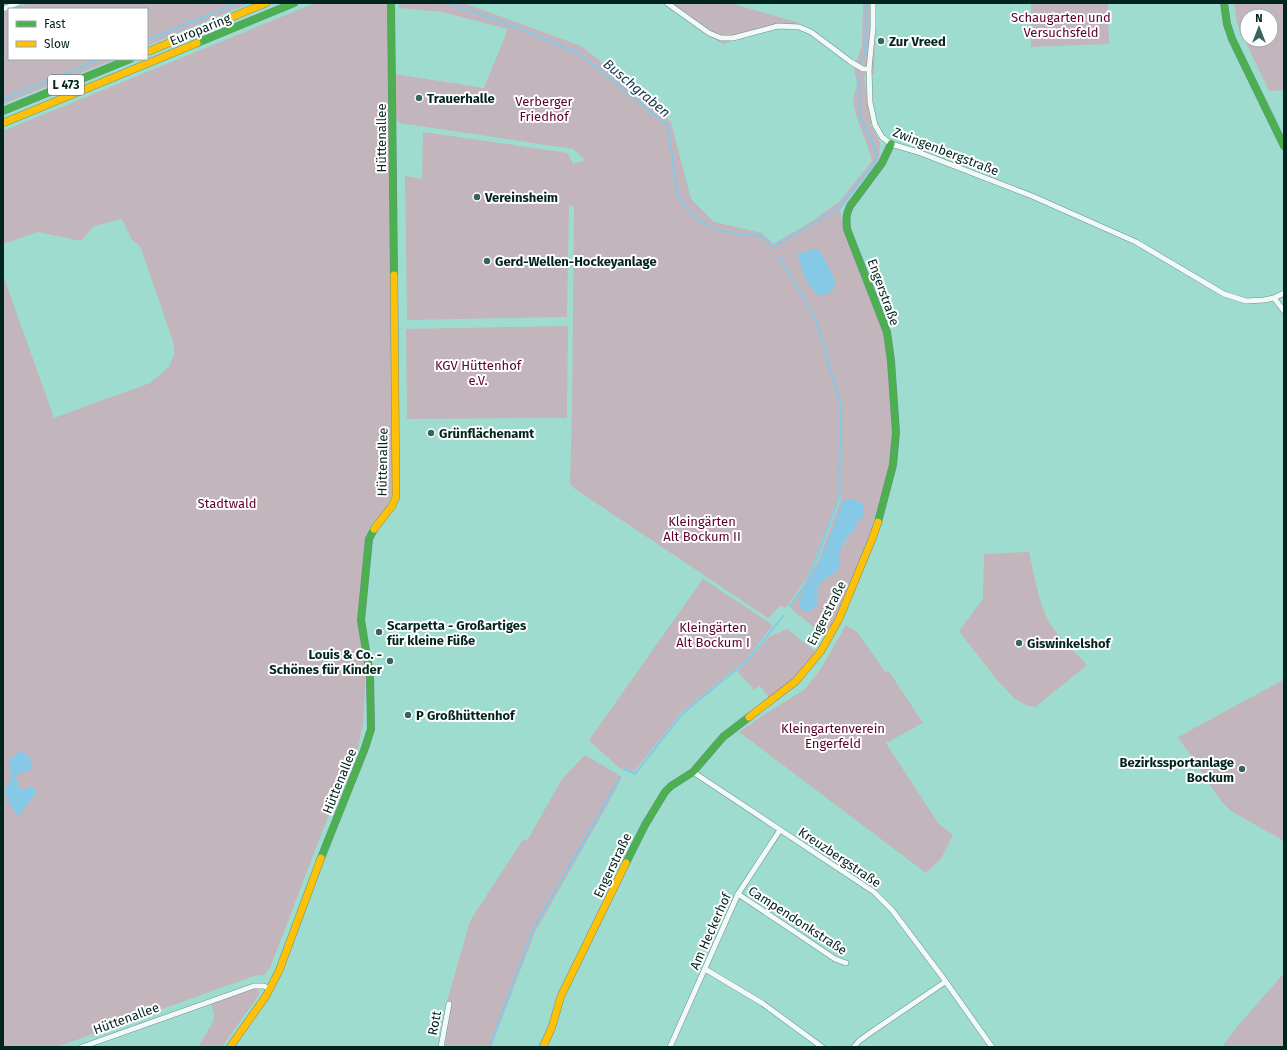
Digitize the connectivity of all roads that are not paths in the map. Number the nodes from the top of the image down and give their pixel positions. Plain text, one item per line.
1 (18, 3) edge
2 (266, 3) edge
3 (294, 3) edge
4 (391, 3) edge
5 (667, 3) edge
6 (873, 3) edge
7 (1224, 3) edge
8 (3, 9) edge
9 (148, 52) edge
10 (128, 60) edge
11 (869, 69) junction
12 (3, 111) edge
13 (3, 124) edge
14 (891, 144) junction
15 (1284, 146) edge
16 (1284, 292) edge
17 (1274, 298) junction
18 (1284, 311) edge
19 (693, 772) junction
20 (780, 830) junction
21 (738, 894) junction
22 (846, 963) dead end
23 (705, 969) junction
24 (945, 982) junction
25 (270, 989) junction
26 (449, 1004) dead end
27 (82, 1047) edge
28 (230, 1047) edge
29 (440, 1047) edge
30 (543, 1047) edge
31 (670, 1047) edge
32 (822, 1047) edge
33 (854, 1047) edge
34 (992, 1047) edge

1 - 8 street
2 - 9 street, Europaring
3 - 13 street, Europaring / L 473
4 - 25 street, Hüttenallee
5 - 11 street
6 - 11 street, Zwingenbergstraße
7 - 15 street
10 - 12 street, L 473
11 - 14 street, Zwingenbergstraße
14 - 17 street, Zwingenbergstraße
14 - 19 street, Engerstraße
16 - 17 street, Zwingenbergstraße
17 - 18 street
19 - 20 street, Kreuzbergstraße
19 - 30 street, Engerstraße
20 - 21 street, Am Heckerhof
20 - 24 street, Kreuzbergstraße
21 - 22 street, Campendonkstraße
21 - 23 street, Am Heckerhof
23 - 31 street, Am Heckerhof
23 - 32 street
24 - 33 street
24 - 34 street, Kreuzbergstraße
25 - 27 street, Hüttenallee
25 - 28 street, Hüttenallee
26 - 29 street, Rott

